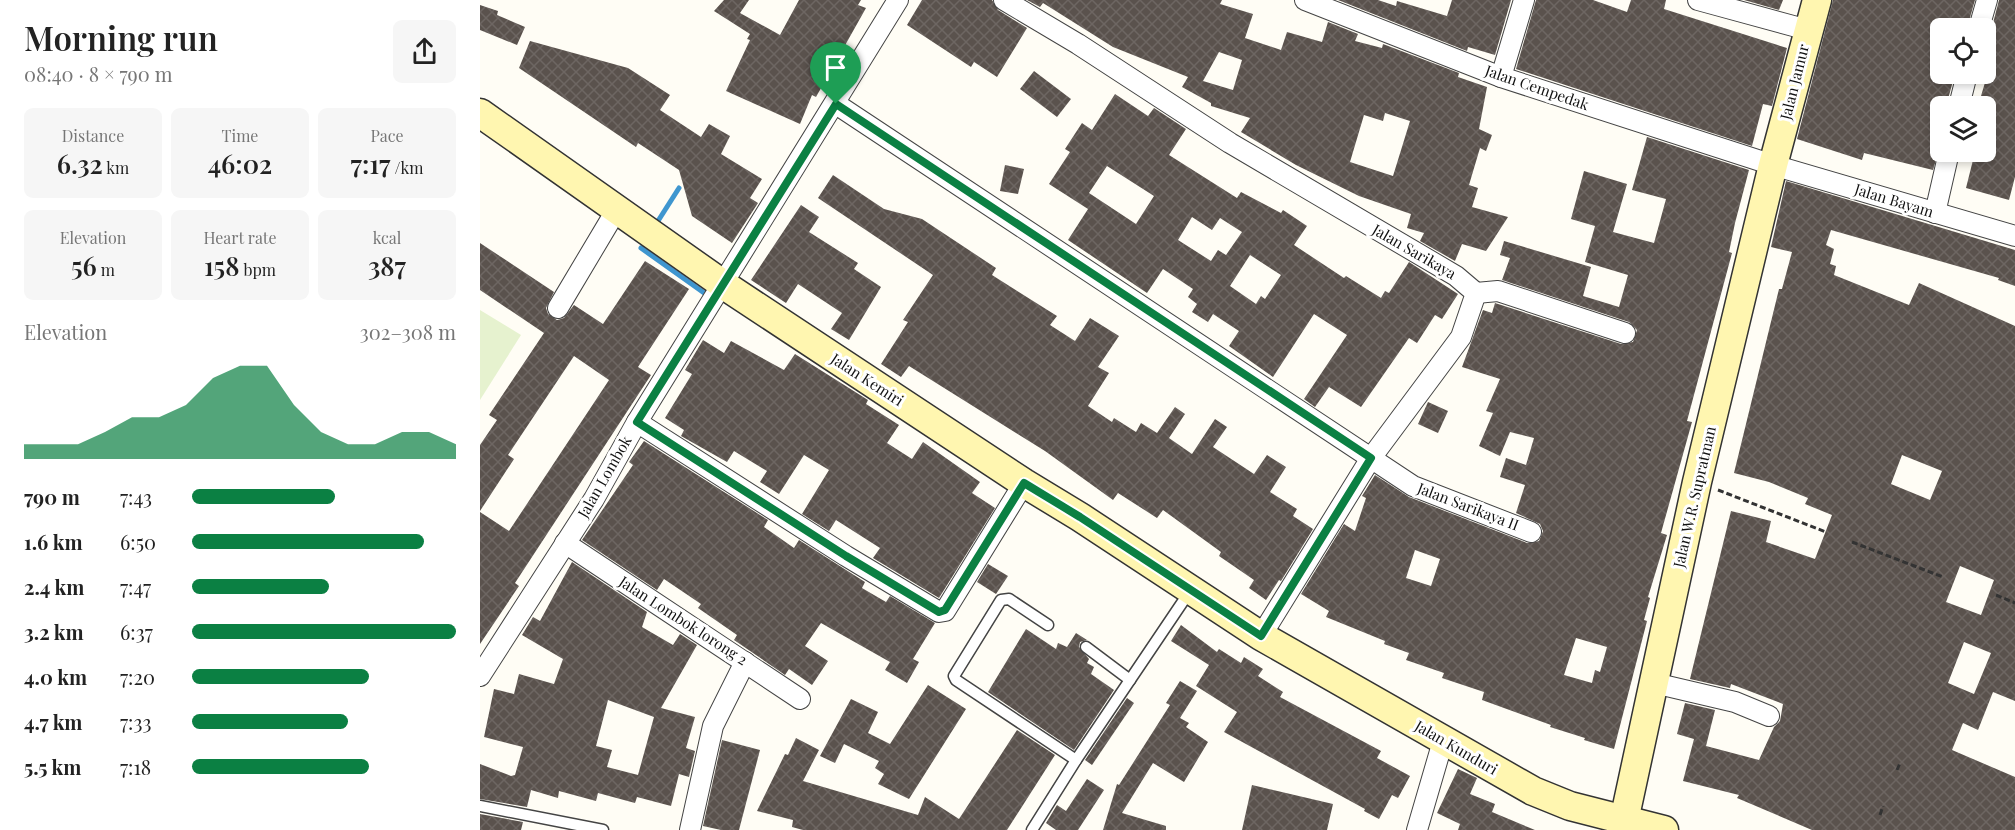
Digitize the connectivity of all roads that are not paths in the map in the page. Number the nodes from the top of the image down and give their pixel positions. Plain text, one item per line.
1 (898, 0) edge
2 (1004, 0) edge
3 (1305, 0) edge
4 (1524, 0) edge
5 (1698, 0) edge
6 (1817, 0) edge
7 (1987, 0) edge
8 (1982, 18) edge
9 (1808, 30) junction
10 (1501, 77) junction
11 (836, 104) junction
12 (480, 113) edge
13 (1947, 162) edge
14 (1773, 165) junction
15 (617, 209) junction
16 (1935, 213) junction
17 (2015, 236) edge
18 (724, 285) junction
19 (1476, 293) junction
20 (558, 308) dead end
21 (1625, 333) dead end
22 (637, 422) junction
23 (1371, 458) junction
24 (1024, 483) junction
25 (1531, 532) dead end
26 (565, 543) junction
27 (1191, 591) junction
28 (1048, 624) dead end
29 (1261, 636) junction
30 (1086, 647) dead end
31 (746, 662) junction
32 (480, 676) edge
33 (1130, 680) junction
34 (1654, 683) junction
35 (800, 699) dead end
36 (1769, 716) dead end
37 (1443, 741) junction
38 (1076, 760) junction
39 (480, 806) edge
40 (1623, 825) edge
41 (603, 830) edge
42 (690, 830) edge
43 (1032, 830) edge
44 (1418, 830) edge
45 (1664, 830) edge

1 - 11 street, Jalan Lombok
2 - 19 street, Jalan Sarikaya
3 - 10 street, Jalan Cempedak
4 - 10 street
5 - 9 street
6 - 9 street, Jalan Jamur
7 - 8 street
9 - 14 street, Jalan Jamur
10 - 14 street, Jalan Cempedak
11 - 18 street, Jalan Lombok
11 - 23 street, Jalan Sarikaya II
12 - 15 street, Jalan Kemiri
13 - 16 street
14 - 16 street, Jalan Bayam
14 - 34 street, Jalan W.R. Supratman
15 - 18 street, Jalan Kemiri
15 - 20 street
16 - 17 street, Jalan Bayam
18 - 22 street, Jalan Lombok
18 - 24 street, Jalan Kemiri
19 - 21 street
19 - 23 street
22 - 24 street
22 - 26 street, Jalan Lombok
23 - 25 street, Jalan Sarikaya II
23 - 29 street
24 - 27 street, Jalan Kemiri
26 - 31 street, Jalan Lombok lorong 2
26 - 32 street, Jalan Lombok
27 - 29 street, Jalan Kemiri
27 - 33 lane
28 - 38 lane
29 - 37 street, Jalan Kunduri
30 - 33 lane
31 - 35 street, Jalan Lombok lorong 2
31 - 42 street
33 - 38 lane
34 - 36 street
34 - 40 street, Jalan W.R. Supratman
37 - 40 street, Jalan Kunduri
37 - 44 street
38 - 43 lane
39 - 41 lane
40 - 45 street, Jalan Kunduri

